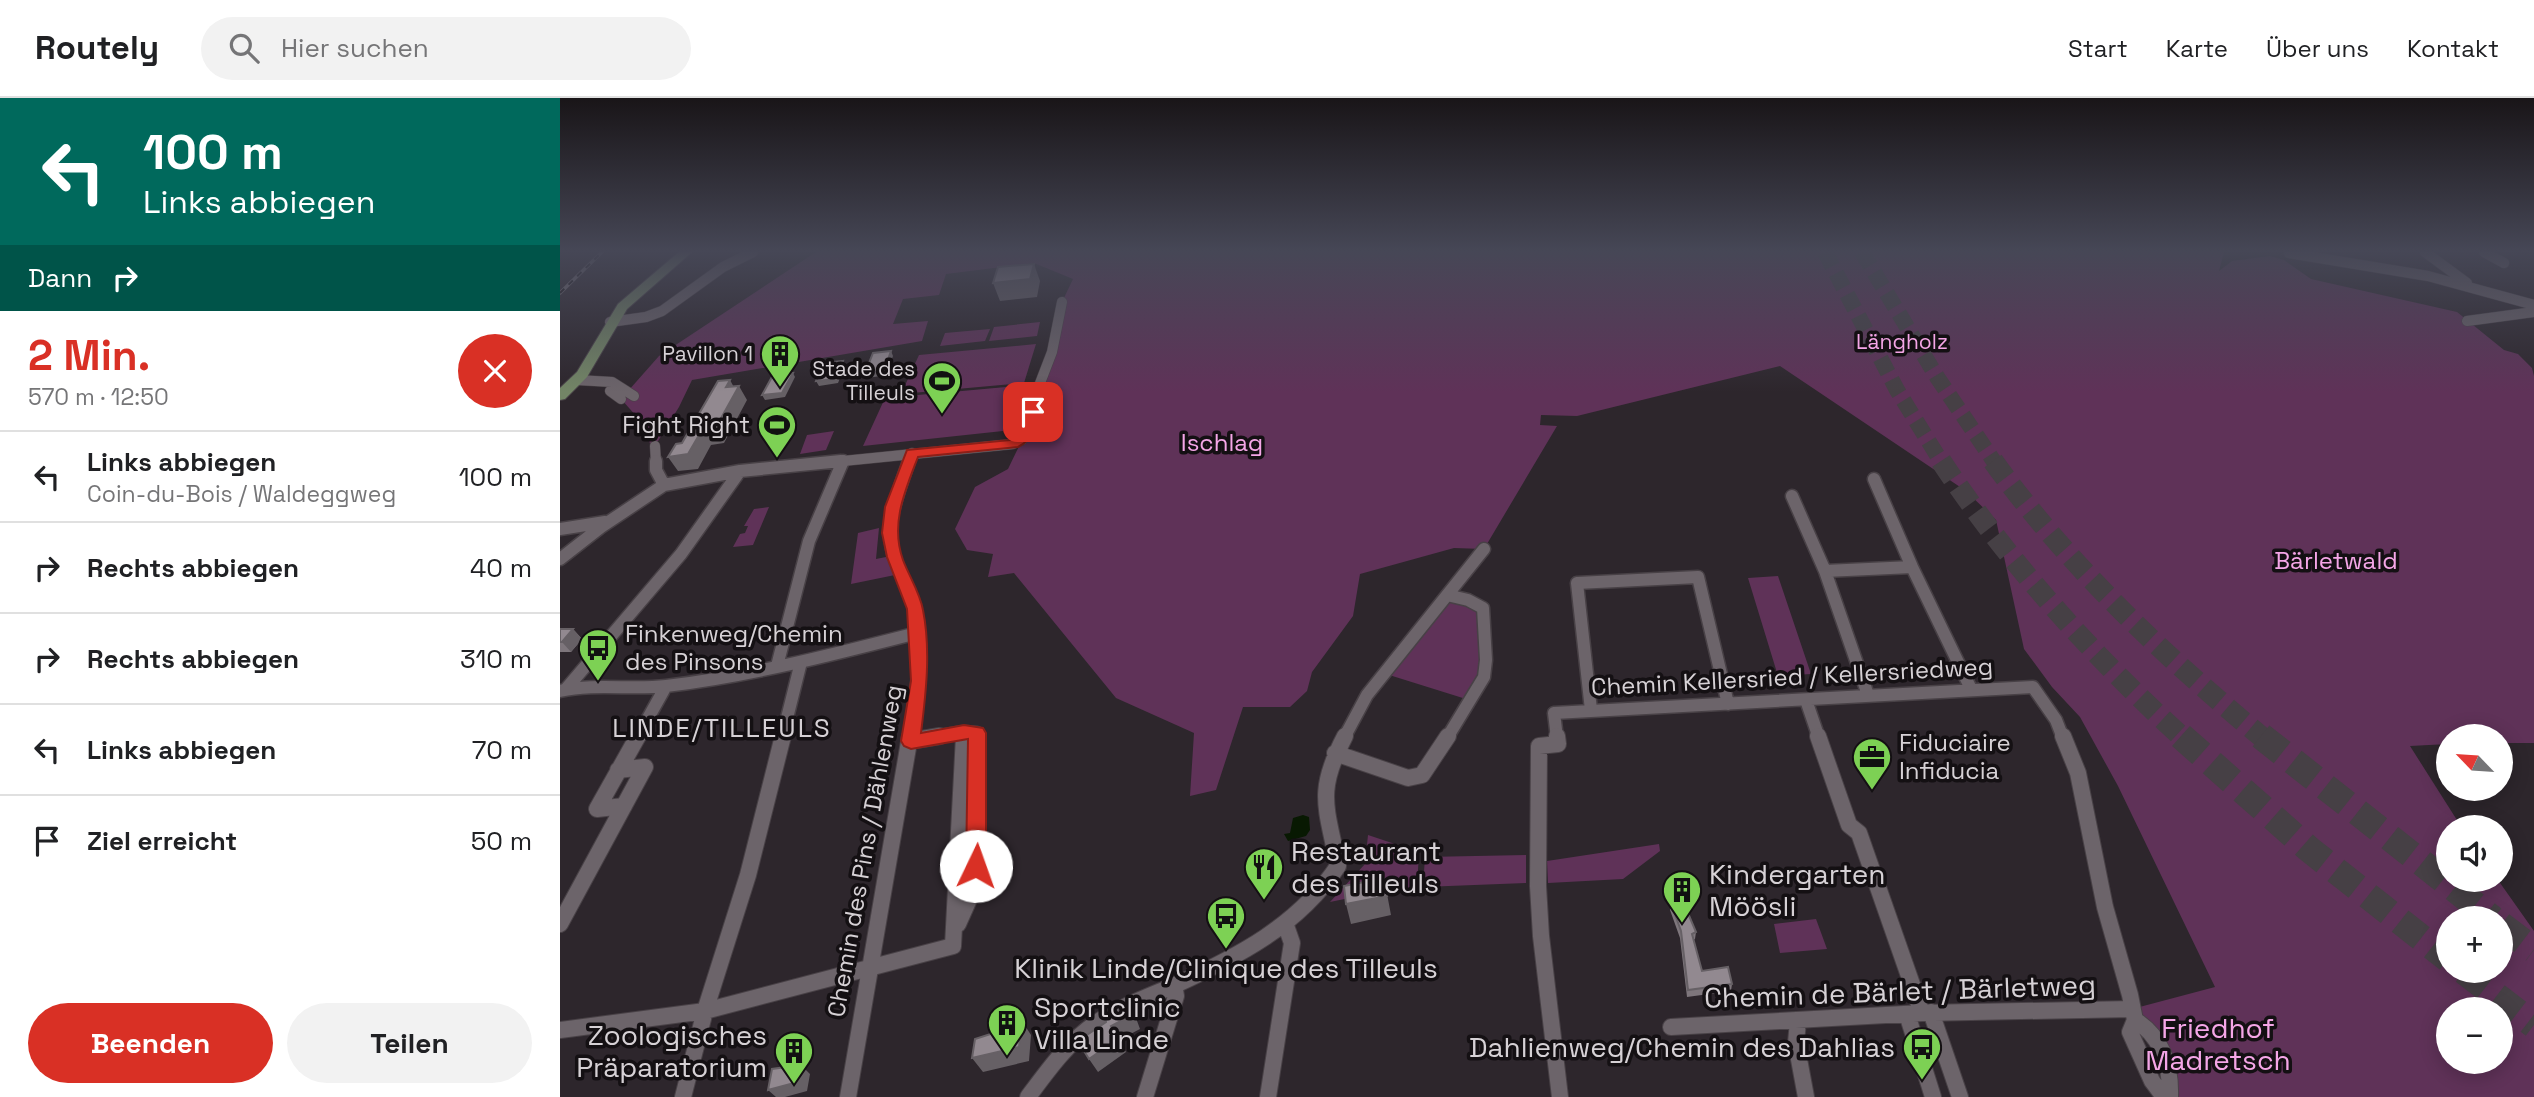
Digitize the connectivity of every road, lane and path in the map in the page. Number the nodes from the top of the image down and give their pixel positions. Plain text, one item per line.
1 (630, 299) edge
2 (679, 299) edge
3 (2511, 299) edge
4 (1062, 302) dead end
5 (2534, 305) edge
6 (2534, 312) edge
7 (2467, 321) dead end
8 (610, 322) junction
9 (576, 380) junction
10 (610, 391) dead end
11 (560, 396) edge
12 (634, 396) dead end
13 (621, 399) dead end
14 (655, 446) dead end
15 (912, 453) junction
16 (843, 460) junction
17 (740, 471) junction
18 (1874, 479) dead end
19 (664, 485) junction
20 (1792, 496) dead end
21 (608, 522) junction
22 (560, 529) edge
23 (1483, 549) dead end
24 (560, 559) edge
25 (1912, 567) junction
26 (1825, 571) junction
27 (1447, 595) junction
28 (916, 633) junction
29 (800, 662) junction
30 (777, 666) junction
31 (666, 686) junction
32 (1971, 689) junction
33 (562, 692) edge
34 (1868, 695) junction
35 (1806, 700) junction
36 (1728, 704) junction
37 (1591, 710) junction
38 (911, 741) junction
39 (1335, 753) junction
40 (618, 771) junction
41 (624, 806) junction
42 (1309, 904) joint
43 (1286, 922) junction
44 (560, 924) edge
45 (870, 966) junction
46 (1174, 985) junction
47 (705, 1011) junction
48 (1920, 1013) junction
49 (2133, 1014) junction
50 (1798, 1021) junction
51 (1671, 1027) dead end
52 (560, 1030) edge
53 (683, 1097) edge
54 (848, 1097) edge
55 (1028, 1097) edge
56 (1145, 1097) edge
57 (1268, 1097) edge
58 (1560, 1097) edge
59 (1806, 1097) edge
60 (1933, 1097) edge
61 (1961, 1097) edge
62 (2164, 1097) edge
63 (2170, 1097) edge

1 - 8 main road
2 - 8 street
3 - 5 street
4 - 15 street
6 - 7 street
8 - 9 main road
9 - 11 main road
9 - 12 street
10 - 13 street
14 - 19 street
15 - 16 street
15 - 28 street, Chemin des Pins / Dählenweg
16 - 17 street
16 - 30 street
17 - 19 street
17 - 33 street
18 - 25 street
19 - 21 street
20 - 26 street
21 - 22 street
21 - 24 street
23 - 27 street
25 - 26 street
25 - 32 street
26 - 34 street
27 - 39 street
27 - 39 street
28 - 29 street
28 - 38 street, Chemin des Pins / Dählenweg
29 - 30 street
29 - 47 street
30 - 31 street
31 - 33 street
31 - 40 street
32 - 34 street, Chemin Kellersried / Kellersriedweg
32 - 49 street, Chemin Kellersried / Kellersriedweg
34 - 35 street, Chemin Kellersried / Kellersriedweg
35 - 36 street, Chemin Kellersried / Kellersriedweg
35 - 48 street
36 - 37 street, Chemin Kellersried / Kellersriedweg
36 - 37 street
37 - 58 street, Chemin Kellersried / Kellersriedweg
38 - 45 street, Chemin des Pins / Dählenweg
38 - 45 street
39 - 42 street
40 - 41 street
40 - 41 street
41 - 44 street
42 - 43 street
43 - 46 street
43 - 57 street
45 - 47 street
45 - 54 street, Chemin des Pins / Dählenweg
46 - 55 street
46 - 56 street
47 - 52 street
47 - 53 street
48 - 49 street, Chemin de Bärlet / Bärletweg
48 - 50 street, Chemin de Bärlet / Bärletweg
48 - 60 street
48 - 61 street
49 - 62 street
49 - 63 street
50 - 51 street, Chemin de Bärlet / Bärletweg
50 - 59 street

